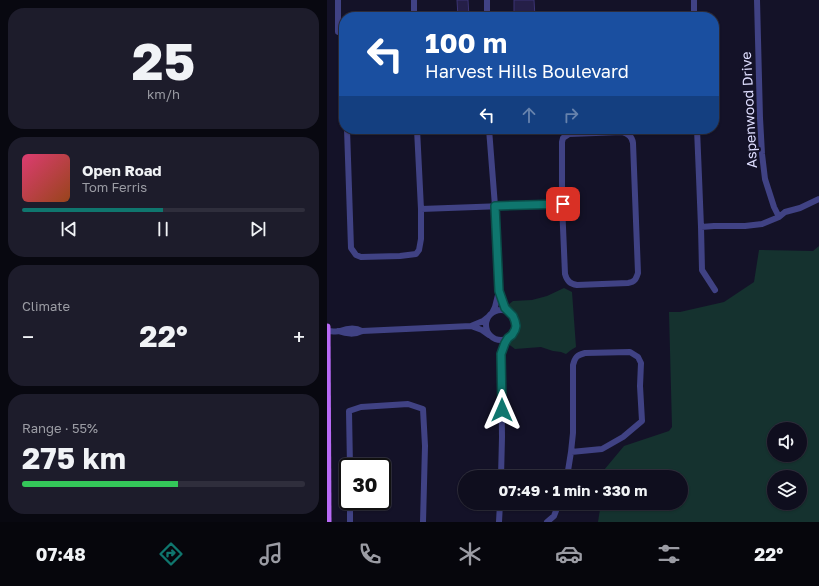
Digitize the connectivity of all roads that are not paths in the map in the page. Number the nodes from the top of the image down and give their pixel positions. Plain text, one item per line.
1 (338, 0) edge
2 (413, 0) edge
3 (487, 0) edge
4 (694, 0) edge
5 (757, 0) edge
6 (414, 12) edge
7 (487, 12) edge
8 (694, 12) edge
9 (339, 32) edge
10 (347, 134) edge
11 (417, 134) edge
12 (489, 134) edge
13 (569, 134) edge
14 (629, 134) edge
15 (697, 134) edge
16 (819, 199) edge
17 (563, 204) junction
18 (495, 206) junction
19 (421, 209) junction
20 (779, 217) junction
21 (701, 227) junction
22 (715, 290) dead end
23 (499, 291) junction
24 (509, 312) junction
25 (490, 315) junction
26 (471, 326) junction
27 (327, 327) edge
28 (327, 331) edge
29 (491, 336) junction
30 (508, 338) junction
31 (501, 354) junction
32 (571, 452) junction
33 (350, 458) edge
34 (501, 470) edge
35 (568, 470) edge
36 (350, 510) edge
37 (500, 510) edge
38 (556, 510) edge
39 (328, 522) edge
40 (350, 522) edge
41 (423, 522) edge
42 (499, 522) edge
43 (547, 522) edge

1 - 9 street
2 - 6 street
3 - 7 street
4 - 8 street
5 - 20 street, Aspenwood Drive
10 - 19 street
11 - 19 street
12 - 18 street
13 - 17 street
14 - 17 street
15 - 21 street
16 - 20 street
17 - 18 street
18 - 19 street
18 - 23 street
20 - 21 street
21 - 22 street
23 - 24 street
23 - 25 street
24 - 25 street
24 - 30 street
25 - 26 street
25 - 29 street
26 - 28 street
26 - 29 street
27 - 28 main road
28 - 39 main road
29 - 30 street
29 - 31 street
30 - 31 street
31 - 34 street
32 - 32 street
32 - 35 street
33 - 41 street
36 - 40 street
37 - 42 street
38 - 43 street

